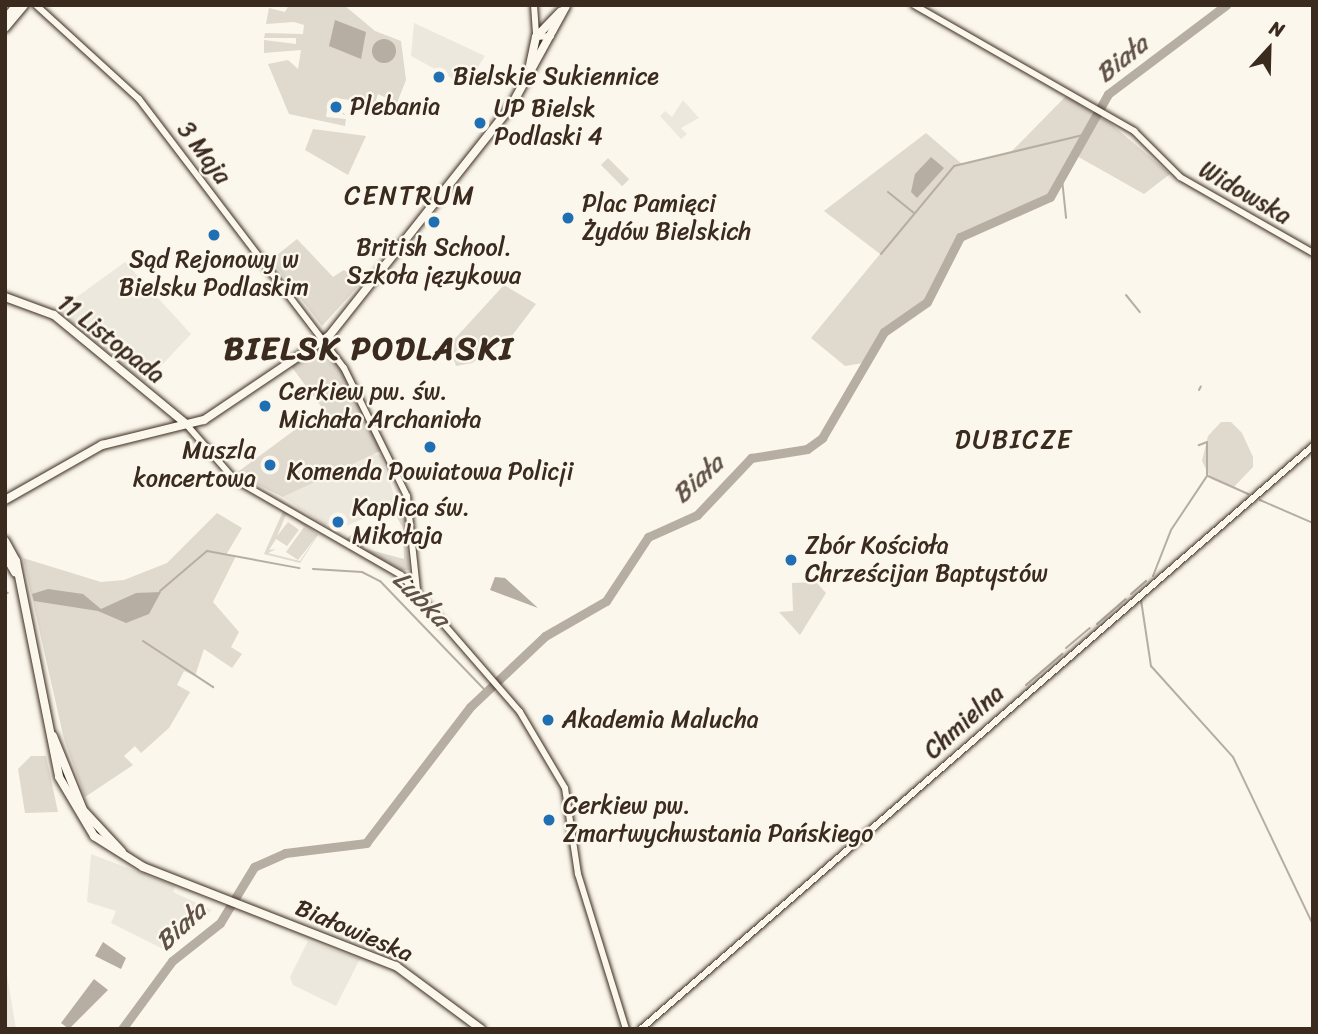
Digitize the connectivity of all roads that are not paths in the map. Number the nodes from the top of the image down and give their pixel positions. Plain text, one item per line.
1 (17, 5) edge
2 (24, 5) edge
3 (36, 5) edge
4 (534, 5) edge
5 (915, 5) edge
6 (566, 6) edge
7 (5, 19) edge
8 (536, 20) junction
9 (547, 26) junction
10 (5, 28) edge
11 (551, 36) junction
12 (536, 37) junction
13 (526, 78) junction
14 (1313, 254) edge
15 (5, 297) edge
16 (323, 341) junction
17 (186, 424) junction
18 (1313, 446) edge
19 (10, 499) edge
20 (5, 508) edge
21 (5, 541) edge
22 (5, 555) edge
23 (415, 569) junction
24 (16, 575) junction
25 (401, 575) junction
26 (417, 590) junction
27 (481, 1029) edge
28 (626, 1029) edge
29 (641, 1029) edge

1 - 7 main road
2 - 10 main road
3 - 16 street, 3 Maja
4 - 8 street
5 - 14 street, Widowska
6 - 9 main road
6 - 11 main road
8 - 9 street
8 - 12 street
9 - 12 main road
11 - 12 street
11 - 13 main road
12 - 13 main road
13 - 16 main road
15 - 17 main road, 11 Listopada
16 - 17 main road
16 - 23 street, 3 Maja
17 - 19 main road
17 - 25 street
18 - 29 street, Chmielna
19 - 20 main road
21 - 24 main road
22 - 24 main road
23 - 25 street
23 - 26 street, 3 Maja
24 - 27 main road, Białowieska
25 - 26 street
26 - 28 street

